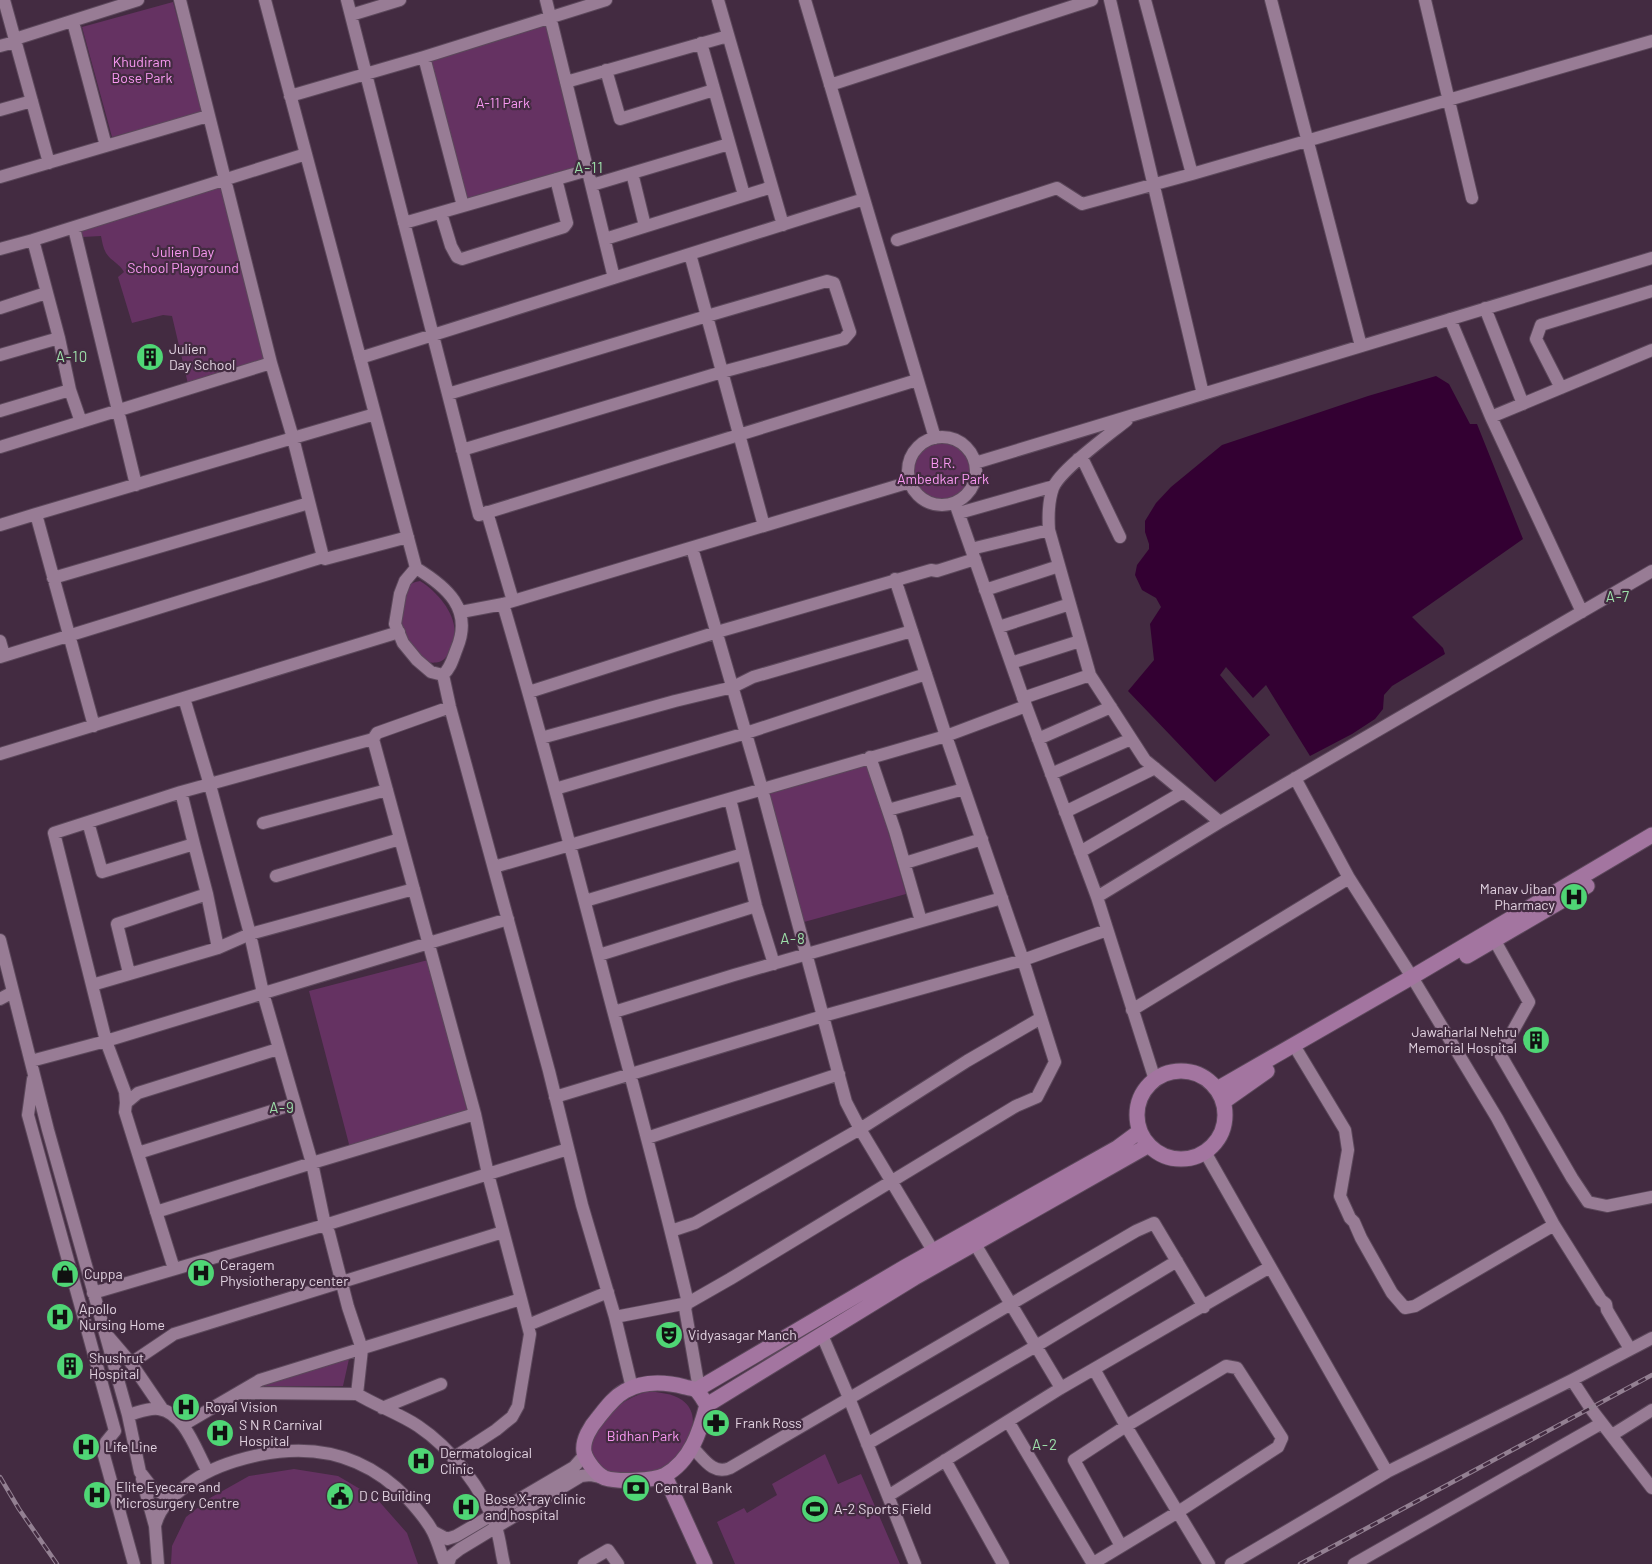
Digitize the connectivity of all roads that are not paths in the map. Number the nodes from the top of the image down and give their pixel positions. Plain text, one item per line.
1 (4, 0) edge
2 (138, 0) edge
3 (180, 0) edge
4 (265, 0) edge
5 (347, 0) edge
6 (400, 0) edge
7 (546, 0) edge
8 (606, 0) edge
9 (718, 0) edge
10 (805, 0) edge
11 (1092, 0) edge
12 (1110, 0) edge
13 (1145, 0) edge
14 (1271, 0) edge
15 (1425, 0) edge
16 (351, 15) junction
17 (550, 17) junction
18 (73, 22) junction
19 (728, 36) junction
20 (15, 40) junction
21 (1652, 41) edge
22 (701, 43) junction
23 (0, 46) edge
24 (424, 57) junction
25 (606, 70) junction
26 (365, 74) junction
27 (566, 82) junction
28 (830, 85) junction
29 (714, 90) junction
30 (290, 96) junction
31 (1449, 100) junction
32 (32, 101) junction
33 (0, 110) edge
34 (208, 116) junction
35 (1308, 140) junction
36 (729, 144) junction
37 (106, 146) junction
38 (306, 154) junction
39 (49, 163) junction
40 (588, 170) junction
41 (632, 173) junction
42 (1192, 174) junction
43 (0, 177) edge
44 (225, 179) junction
45 (556, 179) junction
46 (1153, 184) junction
47 (592, 185) junction
48 (772, 187) junction
49 (744, 195) junction
50 (864, 198) junction
51 (1472, 198) dead end
52 (463, 206) junction
53 (441, 213) junction
54 (404, 223) junction
55 (783, 224) junction
56 (645, 226) junction
57 (74, 228) junction
58 (605, 239) junction
59 (32, 240) junction
60 (897, 240) dead end
61 (0, 249) edge
62 (690, 254) junction
63 (1652, 258) edge
64 (614, 278) junction
65 (1652, 291) edge
66 (46, 293) junction
67 (0, 308) edge
68 (1484, 308) junction
69 (707, 316) junction
70 (1450, 319) junction
71 (434, 335) junction
72 (59, 338) junction
73 (1361, 346) junction
74 (1652, 350) edge
75 (0, 355) edge
76 (360, 358) junction
77 (271, 363) junction
78 (722, 372) junction
79 (917, 380) junction
80 (1561, 388) junction
81 (70, 390) junction
82 (448, 394) junction
83 (1203, 394) junction
84 (1523, 404) junction
85 (0, 411) edge
86 (118, 411) junction
87 (375, 414) junction
88 (1133, 415) junction
89 (1490, 417) junction
90 (82, 422) junction
91 (740, 436) junction
92 (293, 438) junction
93 (934, 438) junction
94 (0, 447) edge
95 (462, 450) junction
96 (1078, 459) junction
97 (975, 463) junction
98 (910, 482) junction
99 (136, 485) junction
100 (1054, 486) junction
101 (309, 503) junction
102 (957, 508) junction
103 (487, 512) junction
104 (36, 514) junction
105 (0, 525) edge
106 (764, 526) junction
107 (1048, 530) junction
108 (408, 537) junction
109 (1120, 537) dead end
110 (692, 548) junction
111 (973, 554) junction
112 (323, 557) junction
113 (1059, 566) junction
114 (416, 568) junction
115 (1652, 571) edge
116 (53, 578) junction
117 (895, 579) junction
118 (985, 590) junction
119 (508, 602) junction
120 (1070, 604) junction
121 (461, 612) junction
122 (1582, 612) junction
123 (998, 627) junction
124 (912, 631) junction
125 (399, 632) junction
126 (717, 632) junction
127 (68, 636) junction
128 (0, 641) edge
129 (1080, 641) junction
130 (2, 656) edge
131 (1011, 663) junction
132 (926, 674) junction
133 (442, 675) junction
134 (1090, 675) junction
135 (733, 687) junction
136 (529, 692) junction
137 (184, 698) junction
138 (1025, 702) junction
139 (450, 707) junction
140 (1111, 707) junction
141 (94, 726) junction
142 (746, 732) junction
143 (946, 736) junction
144 (541, 738) junction
145 (373, 739) junction
146 (1038, 739) junction
147 (1132, 739) junction
148 (0, 754) edge
149 (870, 758) junction
150 (1155, 768) junction
151 (1051, 774) junction
152 (1295, 778) junction
153 (210, 785) junction
154 (762, 788) junction
155 (964, 788) junction
156 (555, 789) junction
157 (387, 790) junction
158 (181, 792) junction
159 (1183, 792) junction
160 (730, 799) junction
161 (888, 810) junction
162 (1065, 812) junction
163 (88, 822) junction
164 (1220, 822) junction
165 (263, 823) dead end
166 (1652, 835) edge
167 (400, 838) junction
168 (982, 839) junction
169 (194, 844) junction
170 (570, 846) junction
171 (1652, 847) edge
172 (1080, 852) junction
173 (743, 854) junction
174 (905, 863) junction
175 (494, 867) junction
176 (276, 876) dead end
177 (1349, 878) junction
178 (414, 888) junction
179 (207, 894) junction
180 (1097, 897) junction
181 (1002, 898) junction
182 (585, 901) junction
183 (756, 906) junction
184 (508, 919) junction
185 (921, 921) junction
186 (1107, 930) junction
187 (250, 934) junction
188 (0, 940) edge
189 (1495, 941) junction
190 (429, 943) junction
191 (218, 948) junction
192 (806, 954) junction
193 (599, 955) junction
194 (1023, 960) junction
195 (774, 964) junction
196 (129, 973) junction
197 (1414, 980) junction
198 (92, 985) junction
199 (14, 992) junction
200 (263, 993) junction
201 (0, 999) edge
202 (1132, 1010) junction
203 (614, 1012) junction
204 (823, 1016) junction
205 (1042, 1018) junction
206 (106, 1041) junction
207 (278, 1049) junction
208 (1298, 1052) junction
209 (32, 1066) junction
210 (839, 1074) junction
211 (630, 1075) junction
212 (1155, 1080) junction
213 (1220, 1095) junction
214 (555, 1097) junction
215 (126, 1103) junction
216 (294, 1104) junction
217 (475, 1114) junction
218 (860, 1129) junction
219 (1140, 1131) junction
220 (647, 1138) junction
221 (1149, 1145) junction
222 (568, 1149) junction
223 (1205, 1152) junction
224 (138, 1153) junction
225 (312, 1163) junction
226 (488, 1174) junction
227 (891, 1181) junction
228 (1652, 1197) edge
229 (156, 1212) junction
230 (325, 1225) junction
231 (1554, 1225) junction
232 (672, 1231) junction
233 (503, 1232) junction
234 (975, 1244) junction
235 (937, 1257) junction
236 (1177, 1261) junction
237 (1270, 1267) junction
238 (174, 1269) junction
239 (341, 1281) junction
240 (608, 1292) junction
241 (93, 1293) junction
242 (521, 1299) junction
243 (688, 1303) junction
244 (1011, 1304) junction
245 (1204, 1307) junction
246 (615, 1317) junction
247 (528, 1325) junction
248 (104, 1331) junction
249 (822, 1335) junction
250 (1652, 1338) edge
251 (1036, 1346) junction
252 (362, 1349) junction
253 (1630, 1349) junction
254 (130, 1363) junction
255 (1094, 1369) junction
256 (1572, 1380) junction
257 (441, 1384) dead end
258 (632, 1388) junction
259 (1061, 1388) junction
260 (696, 1390) junction
261 (239, 1393) junction
262 (358, 1394) junction
263 (850, 1398) junction
264 (707, 1405) junction
265 (382, 1408) junction
266 (163, 1410) junction
267 (1652, 1410) edge
268 (128, 1416) junction
269 (1008, 1421) junction
270 (1602, 1423) junction
271 (184, 1425) junction
272 (1126, 1426) junction
273 (115, 1430) junction
274 (1612, 1435) junction
275 (867, 1444) junction
276 (134, 1445) junction
277 (692, 1448) junction
278 (584, 1453) junction
279 (453, 1458) junction
280 (945, 1460) junction
281 (140, 1472) junction
282 (208, 1472) junction
283 (1387, 1472) junction
284 (665, 1476) junction
285 (604, 1478) junction
286 (1652, 1488) edge
287 (888, 1496) junction
288 (171, 1498) junction
289 (1178, 1512) junction
290 (493, 1521) junction
291 (155, 1526) junction
292 (434, 1532) junction
293 (1121, 1546) junction
294 (1349, 1562) edge
295 (134, 1564) edge
296 (158, 1564) edge
297 (446, 1564) edge
298 (504, 1564) edge
299 (584, 1564) edge
300 (618, 1564) edge
301 (705, 1564) edge
302 (915, 1564) edge
303 (1003, 1564) edge
304 (1092, 1564) edge
305 (1209, 1564) edge
306 (1231, 1564) edge

1 - 20 street
2 - 18 street
3 - 34 street
4 - 30 street
5 - 16 street
6 - 16 street
7 - 17 street
8 - 17 street
9 - 19 street
10 - 28 street
11 - 28 street
12 - 46 street
13 - 42 street
14 - 35 street
15 - 31 street
16 - 26 street
17 - 24 street
17 - 27 street
18 - 20 street
18 - 37 street
19 - 22 street
19 - 48 street
20 - 23 street
20 - 32 street
21 - 31 street
22 - 25 street
22 - 29 street
24 - 26 street
24 - 52 street
25 - 27 street
25 - 29 street
26 - 30 street
26 - 54 street
27 - 40 street
28 - 50 street
29 - 36 street
30 - 38 street
31 - 35 street
31 - 51 street
32 - 33 street
32 - 39 street
34 - 37 street
34 - 44 street
35 - 42 street
35 - 73 street
36 - 41 street
36 - 49 street
37 - 39 street
38 - 44 street
38 - 76 street
39 - 43 street
40 - 45 street
40 - 47 street
41 - 47 street
41 - 56 street
42 - 46 street
44 - 57 street
44 - 77 street
45 - 52 street
45 - 53 street
46 - 60 street
46 - 83 street
47 - 58 street
48 - 49 street
48 - 55 street
49 - 56 street
50 - 55 street
50 - 79 street
52 - 53 street
53 - 54 street
54 - 71 street
55 - 62 street
56 - 58 street
57 - 59 street
57 - 86 street
58 - 64 street
59 - 61 street
59 - 66 street
62 - 64 street
62 - 69 street
63 - 68 street
64 - 71 street
65 - 80 street
66 - 67 street
66 - 72 street
68 - 70 street
68 - 84 street
69 - 78 street
69 - 78 street
69 - 82 street
70 - 73 street
70 - 89 street
71 - 76 street
71 - 82 street
72 - 75 street
72 - 81 street
73 - 83 street
74 - 80 street
76 - 87 street
77 - 86 street
77 - 92 street
78 - 91 street
78 - 95 street
79 - 91 street
79 - 93 street
80 - 84 street
81 - 85 street
81 - 90 street
82 - 95 street
83 - 88 street
84 - 89 street
86 - 90 street
86 - 99 street
87 - 92 street
87 - 108 street
88 - 96 street
88 - 97 street
89 - 122 street
90 - 94 street
91 - 103 street
91 - 106 street
92 - 99 street
92 - 101 street
93 - 97 street
93 - 98 street
95 - 103 street
96 - 100 street
96 - 109 street
97 - 102 street
98 - 102 street
98 - 106 street
99 - 104 street
100 - 102 street
100 - 107 street
101 - 112 street
101 - 116 street
102 - 111 street
103 - 119 street
104 - 105 street
104 - 116 street
106 - 110 street
107 - 111 street
107 - 113 street
108 - 112 street
108 - 114 street
110 - 119 street
110 - 126 street
111 - 117 street
111 - 118 street
112 - 127 street
113 - 118 street
113 - 120 street
114 - 121 street
114 - 125 street
115 - 122 street
116 - 127 street
117 - 124 street
117 - 126 street
118 - 123 street
119 - 121 street
119 - 136 street
120 - 123 street
120 - 129 street
121 - 133 street
122 - 152 street
123 - 131 street
124 - 132 street
124 - 135 street
125 - 133 street
125 - 137 street
126 - 135 street
126 - 136 street
127 - 130 street
127 - 141 street
128 - 130 street
129 - 131 street
129 - 134 street
131 - 138 street
132 - 142 street
132 - 143 street
133 - 139 street
134 - 138 street
134 - 140 street
135 - 142 street
135 - 144 street
136 - 144 street
137 - 141 street
137 - 153 street
138 - 143 street
138 - 146 street
139 - 145 street
139 - 175 street
140 - 146 street
140 - 147 street
141 - 148 street
142 - 154 street
142 - 156 street
143 - 149 street
143 - 155 street
144 - 156 street
145 - 153 street
145 - 157 street
146 - 151 street
147 - 150 street
147 - 151 street
149 - 154 street
149 - 161 street
150 - 159 street
150 - 162 street
151 - 162 street
152 - 164 street
152 - 177 street
153 - 158 street
153 - 187 street
154 - 160 street
154 - 192 street
155 - 161 street
155 - 168 street
156 - 170 street
157 - 165 street
157 - 167 street
158 - 163 street
158 - 169 street
159 - 164 street
159 - 172 street
160 - 170 street
160 - 173 street
161 - 174 street
162 - 172 street
163 - 169 street
163 - 198 street
164 - 180 street
166 - 197 main road
167 - 176 street
167 - 178 street
168 - 174 street
168 - 181 street
169 - 179 street
170 - 175 street
170 - 182 street
171 - 189 main road
172 - 180 street
173 - 182 street
173 - 183 street
174 - 185 street
175 - 184 street
177 - 197 street
177 - 202 street
178 - 187 street
178 - 190 street
179 - 191 street
179 - 196 street
180 - 186 street
181 - 185 street
181 - 194 street
182 - 193 street
183 - 193 street
183 - 195 street
184 - 190 street
184 - 214 street
185 - 192 street
186 - 194 street
186 - 202 street
187 - 191 street
187 - 200 street
188 - 199 street
189 - 197 main road
189 - 228 street
190 - 200 street
190 - 217 street
191 - 196 street
192 - 195 street
192 - 204 street
193 - 203 street
194 - 204 street
194 - 205 street
195 - 203 street
196 - 198 street
197 - 208 main road
197 - 213 main road
197 - 231 street
198 - 206 street
199 - 201 street
199 - 209 street
200 - 206 street
200 - 207 street
202 - 212 street
203 - 211 street
204 - 210 street
204 - 211 street
205 - 218 street
205 - 227 street
206 - 209 street
206 - 215 street
207 - 215 street
207 - 216 street
208 - 213 main road
208 - 231 street
209 - 241 street
209 - 273 street
210 - 218 street
210 - 220 street
211 - 214 street
211 - 220 street
212 - 213 main road
212 - 219 main road
213 - 223 main road
214 - 222 street
215 - 224 street
216 - 224 street
216 - 225 street
217 - 225 street
217 - 226 street
218 - 227 street
218 - 232 street
219 - 221 main road
219 - 235 main road
220 - 232 street
221 - 223 main road
221 - 234 main road
222 - 226 street
222 - 240 street
223 - 237 street
224 - 229 street
225 - 229 street
225 - 230 street
226 - 230 street
226 - 233 street
227 - 235 street
227 - 243 street
229 - 238 street
230 - 238 street
230 - 239 street
231 - 253 street
232 - 243 street
233 - 239 street
233 - 242 street
234 - 235 main road
234 - 244 street
235 - 249 main road
235 - 260 main road
236 - 244 street
236 - 245 street
236 - 251 street
237 - 245 street
237 - 283 street
238 - 241 street
239 - 252 street
239 - 254 street
240 - 246 street
240 - 247 street
241 - 248 street
242 - 247 street
242 - 252 street
243 - 246 street
243 - 260 street
244 - 251 street
244 - 263 street
245 - 255 street
246 - 258 street
247 - 279 street
248 - 254 street
248 - 268 street
249 - 263 street
249 - 264 main road
250 - 253 street
251 - 259 street
251 - 275 street
252 - 261 street
252 - 262 street
253 - 256 street
254 - 266 street
255 - 259 street
255 - 272 street
256 - 270 street
256 - 283 street
257 - 265 street
258 - 260 main road
258 - 278 main road
259 - 269 street
260 - 264 main road
261 - 262 street
261 - 271 street
262 - 265 street
263 - 275 street
263 - 277 street
264 - 277 main road
265 - 279 street
266 - 268 street
266 - 271 street
267 - 274 street
268 - 276 street
269 - 280 street
269 - 304 street
270 - 274 street
270 - 294 street
271 - 282 street
272 - 289 street
272 - 289 street
272 - 293 street
273 - 276 street
273 - 295 street
274 - 286 street
275 - 287 street
276 - 281 street
277 - 284 main road
278 - 285 main road
278 - 290 street
279 - 290 street
280 - 287 street
280 - 303 street
281 - 288 street
281 - 291 street
282 - 288 street
282 - 292 street
283 - 306 street
284 - 285 main road
284 - 301 main road
285 - 290 street
287 - 302 street
288 - 291 street
289 - 293 street
289 - 305 street
290 - 292 street
290 - 297 street
290 - 298 street
291 - 296 street
292 - 297 street
293 - 304 street
299 - 300 street

